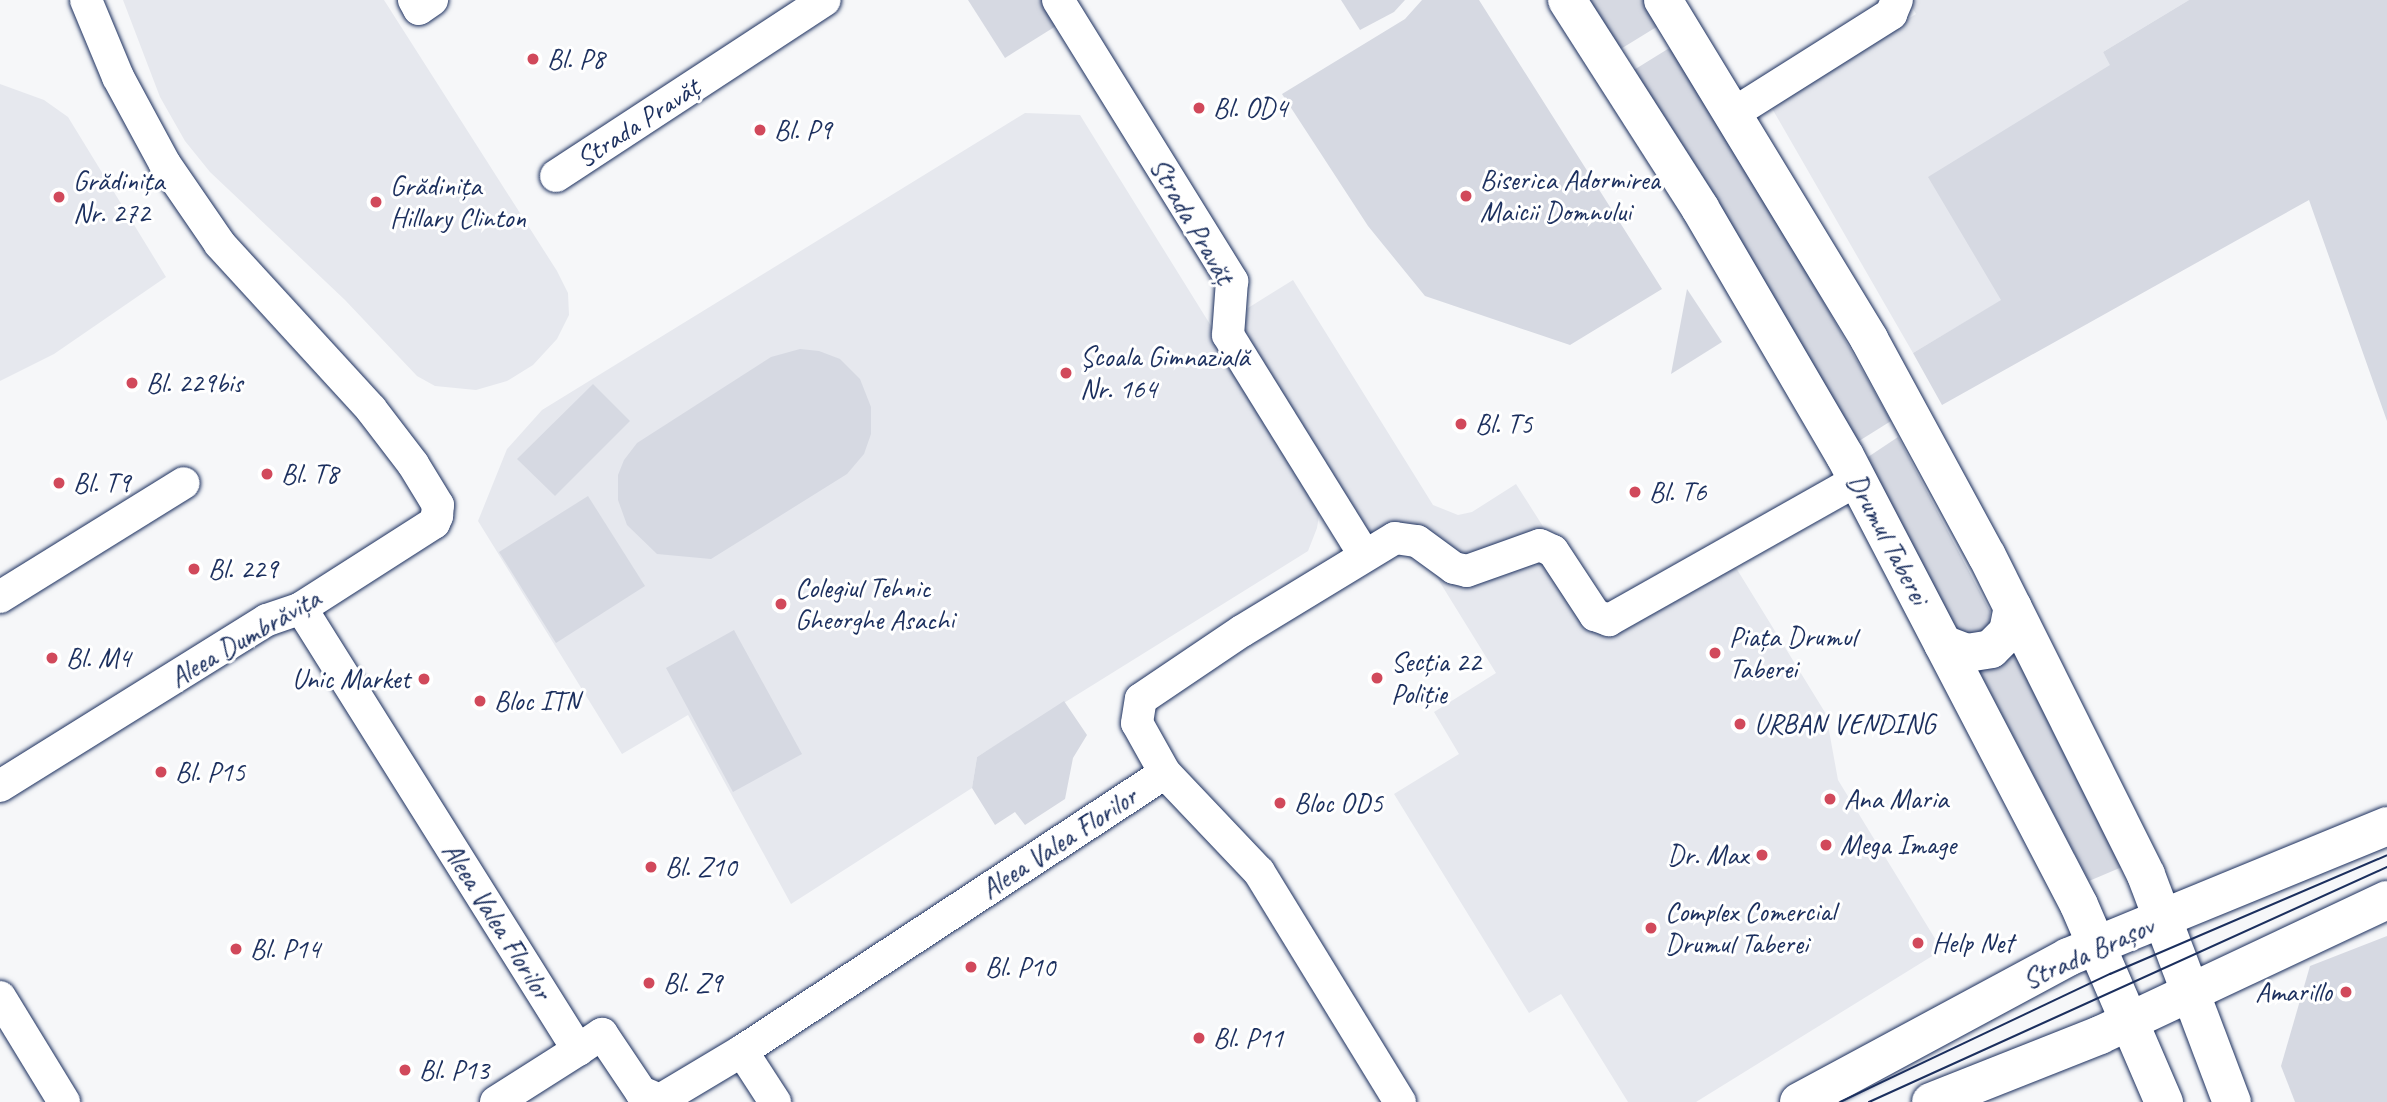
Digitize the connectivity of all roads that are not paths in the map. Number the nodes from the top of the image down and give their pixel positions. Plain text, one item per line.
1 (86, 0) edge
2 (825, 0) edge
3 (1058, 0) edge
4 (1567, 0) edge
5 (1663, 0) edge
6 (1898, 0) edge
7 (1734, 113) junction
8 (556, 176) dead end
9 (1857, 480) junction
10 (184, 482) dead end
11 (1364, 554) junction
12 (0, 597) edge
13 (2013, 607) junction
14 (301, 608) junction
15 (1943, 644) junction
16 (1165, 773) junction
17 (0, 786) edge
18 (2387, 826) edge
19 (2387, 900) edge
20 (2165, 919) junction
21 (2097, 946) junction
22 (2194, 991) junction
23 (0, 997) edge
24 (2130, 1020) junction
25 (578, 1050) junction
26 (742, 1051) junction
27 (64, 1102) edge
28 (496, 1102) edge
29 (775, 1102) edge
30 (1400, 1102) edge
31 (1799, 1102) edge
32 (1931, 1102) edge
33 (2164, 1102) edge
34 (2232, 1102) edge

1 - 14 street, Aleea Dumbrăvița
2 - 8 street, Strada Pravăț
3 - 11 street, Strada Pravăț
4 - 9 main road, Drumul Taberei
5 - 7 main road
6 - 7 street
7 - 13 main road
9 - 11 street, Aleea Valea Florilor
9 - 15 main road, Drumul Taberei
10 - 12 street
11 - 16 street, Aleea Valea Florilor
13 - 15 main road
13 - 20 main road
14 - 17 street, Aleea Dumbrăvița
14 - 25 street, Aleea Valea Florilor
15 - 21 main road, Drumul Taberei
16 - 26 street, Aleea Valea Florilor
16 - 30 street, Aleea Valea Florilor
18 - 20 main road, Strada Brașov
19 - 22 main road
20 - 21 main road, Strada Brașov
20 - 22 main road
21 - 24 main road, Drumul Taberei
21 - 31 main road, Strada Brașov
22 - 24 main road
22 - 34 main road
23 - 27 street
24 - 32 main road
24 - 33 main road, Drumul Taberei
25 - 26 street, Aleea Valea Florilor
25 - 28 street
26 - 29 street

